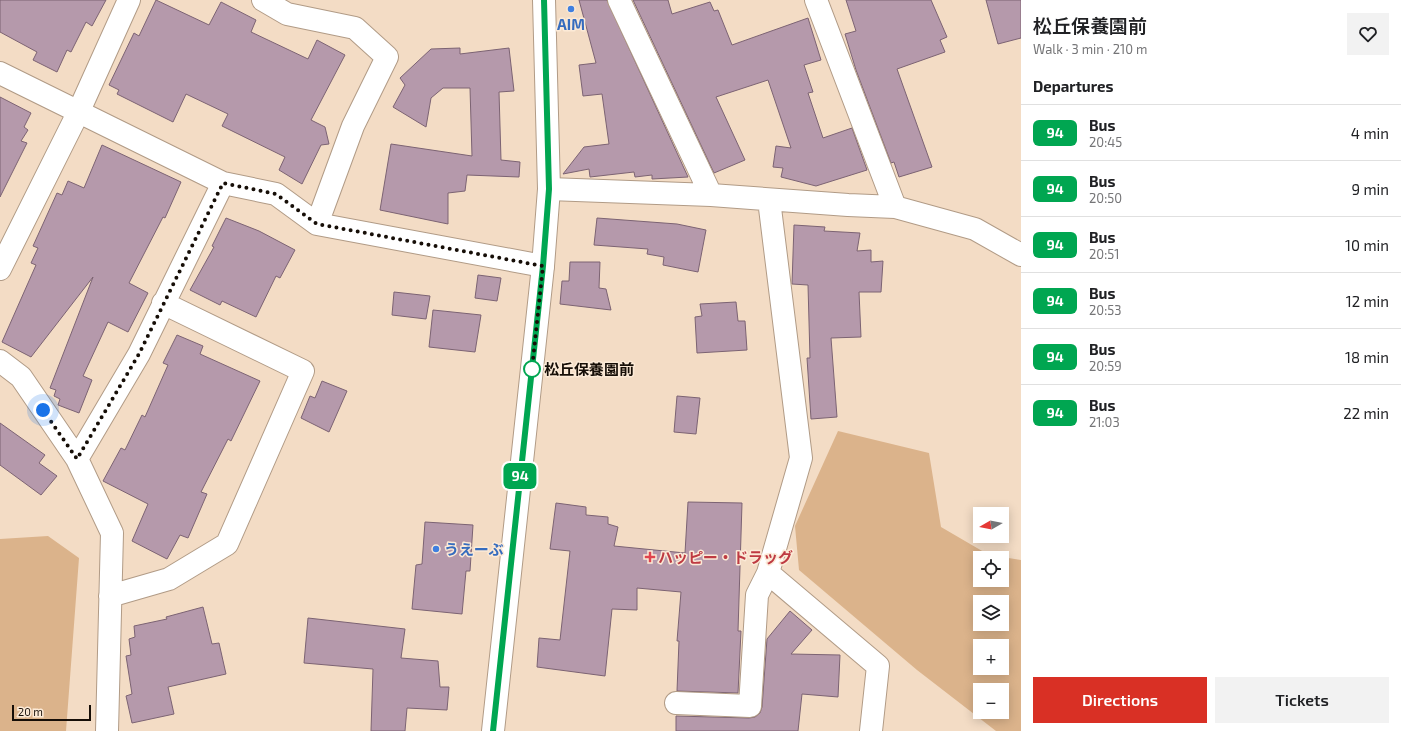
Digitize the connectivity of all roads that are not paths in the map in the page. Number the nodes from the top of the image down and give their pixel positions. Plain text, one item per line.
1 (129, 0) edge
2 (263, 0) edge
3 (544, 0) edge
4 (619, 0) edge
5 (816, 0) edge
6 (0, 73) edge
7 (78, 113) junction
8 (223, 183) junction
9 (549, 189) junction
10 (711, 195) junction
11 (769, 200) junction
12 (895, 207) junction
13 (317, 224) junction
14 (1021, 255) edge
15 (543, 266) junction
16 (0, 269) edge
17 (163, 303) junction
18 (0, 361) edge
19 (77, 459) junction
20 (768, 574) junction
21 (110, 596) junction
22 (676, 703) dead end
23 (107, 731) edge
24 (493, 731) edge
25 (871, 731) edge

1 - 7 street
2 - 13 street
3 - 9 street
4 - 10 street
5 - 12 street
6 - 7 street
7 - 8 street
7 - 16 street
8 - 13 street
8 - 17 street
9 - 10 street
9 - 15 street
10 - 11 street
11 - 12 street
11 - 20 street
12 - 14 street
13 - 15 street
15 - 24 street
17 - 19 street
17 - 21 street
18 - 19 street
19 - 21 street
20 - 22 street
20 - 25 street
21 - 23 street

